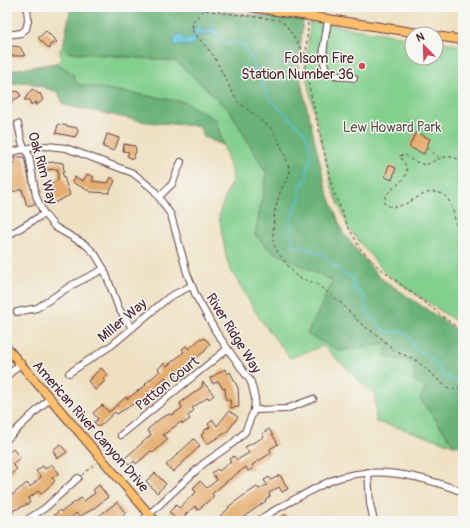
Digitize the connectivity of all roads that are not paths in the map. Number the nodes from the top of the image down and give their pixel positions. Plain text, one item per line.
1 (26, 7) edge
2 (253, 7) edge
3 (328, 19) junction
4 (404, 31) edge
5 (7, 35) edge
6 (444, 37) edge
7 (463, 40) edge
8 (354, 78) dead end
9 (18, 124) dead end
10 (25, 149) junction
11 (7, 153) edge
12 (181, 162) dead end
13 (160, 196) junction
14 (44, 214) junction
15 (7, 236) edge
16 (104, 269) junction
17 (191, 286) junction
18 (17, 312) dead end
19 (132, 328) junction
20 (7, 348) edge
21 (227, 349) junction
22 (20, 364) junction
23 (68, 373) dead end
24 (7, 376) edge
25 (50, 398) junction
26 (313, 399) dead end
27 (254, 410) junction
28 (121, 435) dead end
29 (7, 439) edge
30 (368, 472) junction
31 (78, 478) road end
32 (463, 492) edge
33 (149, 514) junction
34 (25, 521) edge
35 (142, 521) edge
36 (155, 521) edge
37 (258, 521) edge
38 (374, 521) edge

1 - 5 street
2 - 3 main road
3 - 4 main road
3 - 8 street
6 - 7 main road
9 - 10 street, Oak Rim Way
10 - 11 street, River Ridge Way
10 - 13 street, River Ridge Way
10 - 14 street, Oak Rim Way
12 - 13 street
13 - 17 street, River Ridge Way
14 - 15 street
14 - 16 street, Oak Rim Way
16 - 18 street
16 - 19 street, Oak Rim Way
17 - 19 street, Miller Way
17 - 21 street, River Ridge Way
19 - 23 street, Miller Way
20 - 22 main road, American River Canyon Drive
21 - 27 street, River Ridge Way
21 - 28 street, Patton Court
22 - 24 street
22 - 25 main road, American River Canyon Drive
25 - 29 street
25 - 33 main road, American River Canyon Drive
26 - 27 street
27 - 33 street, River Ridge Way
30 - 32 street
30 - 37 street
30 - 38 street
31 - 34 street
33 - 35 street, River Ridge Way
33 - 36 main road, American River Canyon Drive

